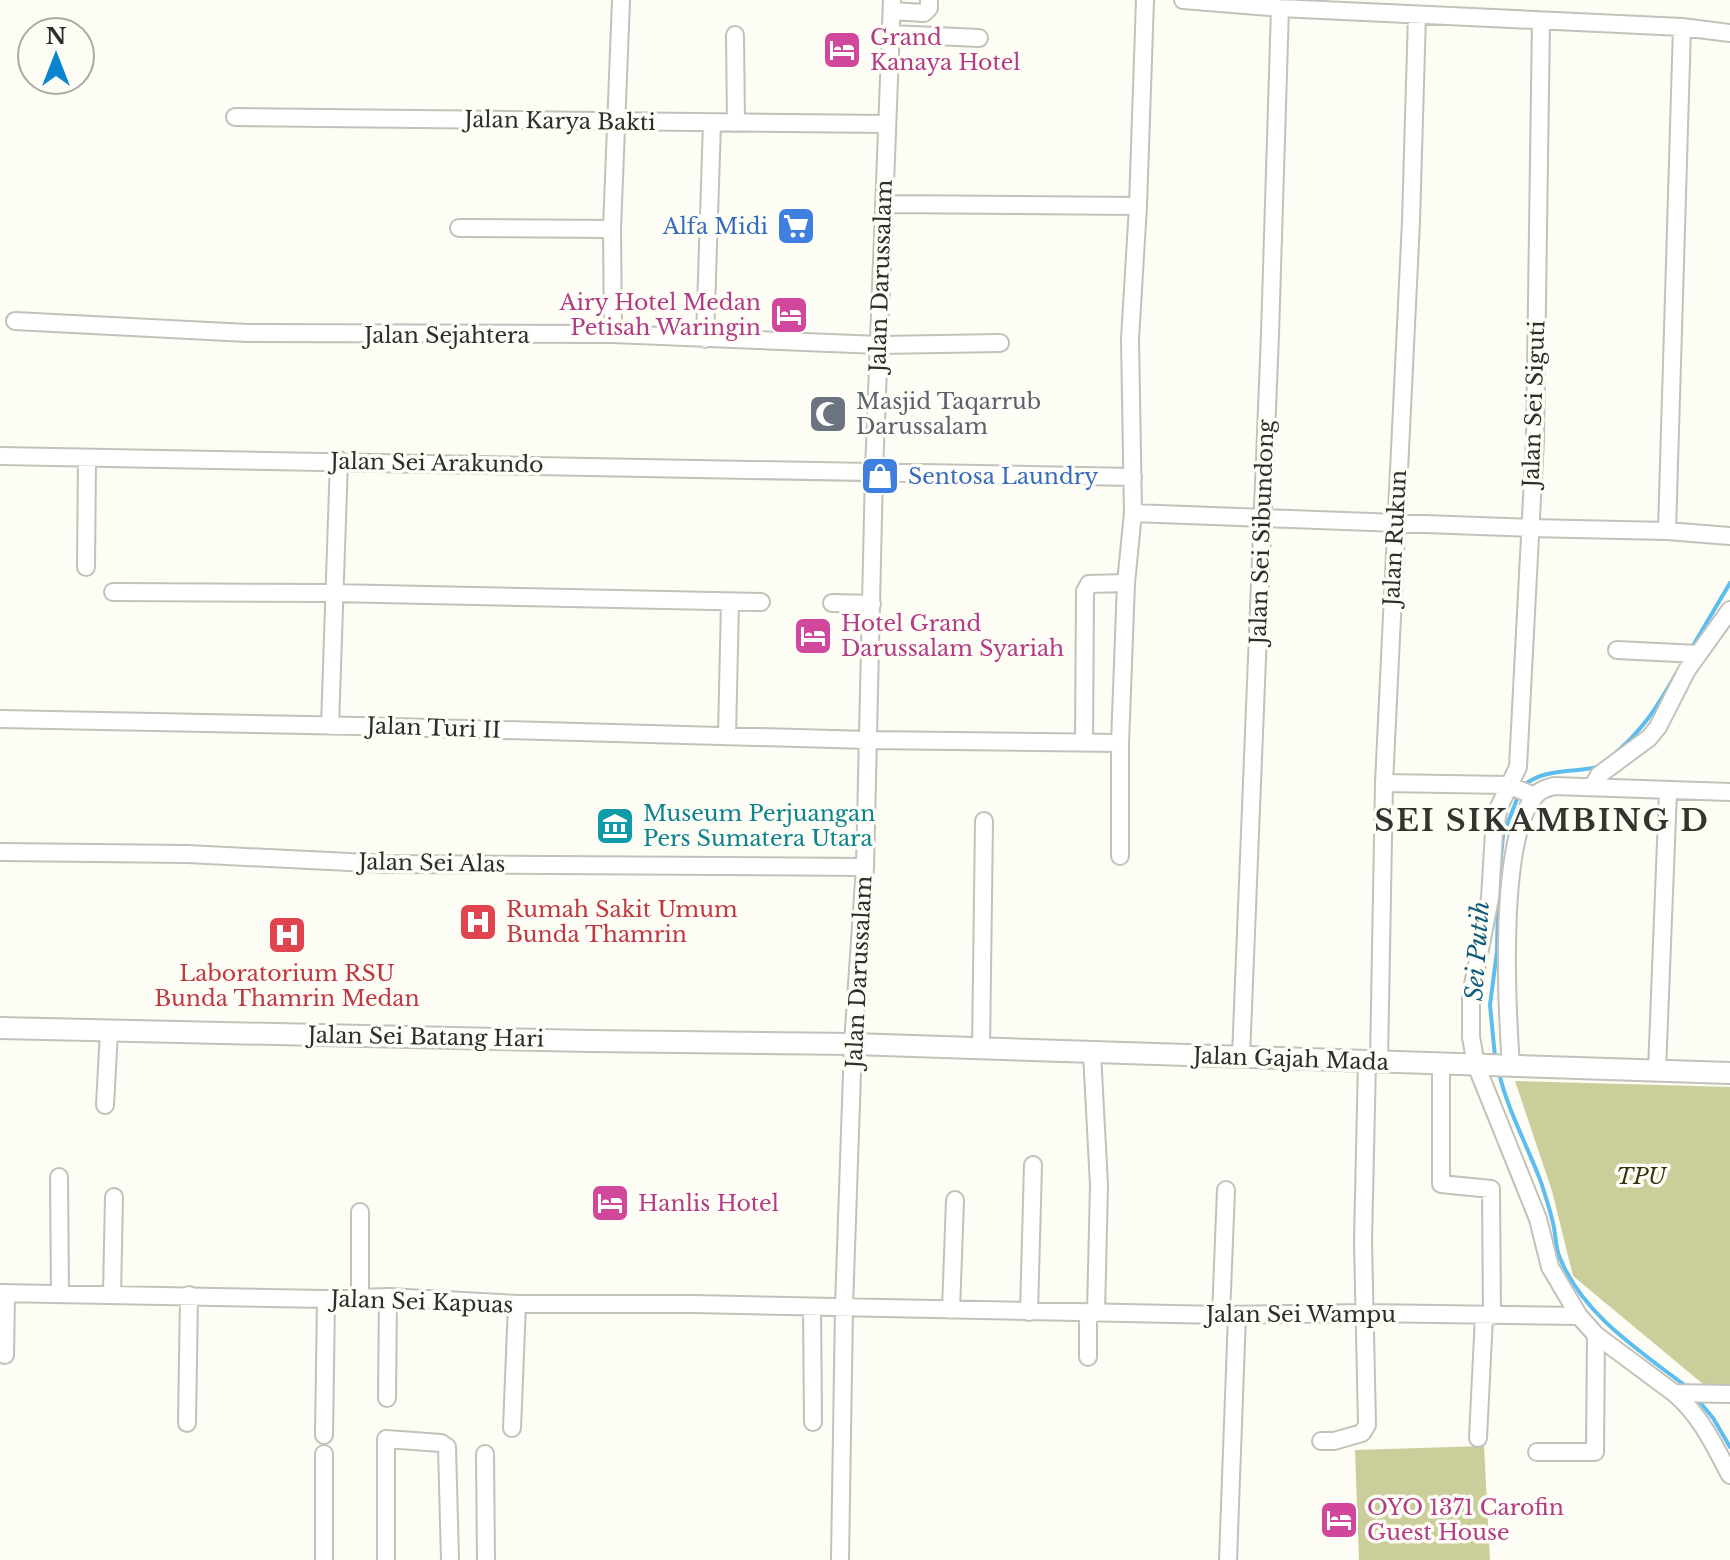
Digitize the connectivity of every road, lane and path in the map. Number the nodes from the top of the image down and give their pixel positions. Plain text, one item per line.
1 (621, 0) edge
2 (929, 0) edge
3 (1145, 0) edge
4 (1183, 0) edge
5 (892, 6) edge
6 (1280, 8) junction
7 (1417, 15) junction
8 (1541, 21) junction
9 (1682, 27) junction
10 (1730, 33) edge
11 (891, 34) junction
12 (735, 35) dead end
13 (979, 38) dead end
14 (235, 117) dead end
15 (617, 121) junction
16 (712, 123) junction
17 (736, 123) junction
18 (886, 124) junction
19 (884, 204) junction
20 (1138, 206) junction
21 (459, 228) dead end
22 (612, 229) junction
23 (15, 321) dead end
24 (613, 334) junction
25 (705, 339) junction
26 (1000, 343) dead end
27 (879, 345) junction
28 (0, 456) edge
29 (87, 459) junction
30 (339, 460) junction
31 (874, 472) junction
32 (1133, 477) junction
33 (1133, 513) junction
34 (1262, 518) junction
35 (1396, 522) junction
36 (1530, 528) junction
37 (1667, 531) junction
38 (1730, 536) edge
39 (86, 567) dead end
40 (1126, 583) junction
41 (113, 592) dead end
42 (332, 593) junction
43 (730, 602) junction
44 (761, 602) dead end
45 (832, 603) dead end
46 (872, 604) junction
47 (1730, 610) edge
48 (1617, 650) dead end
49 (1692, 654) junction
50 (0, 719) edge
51 (330, 726) junction
52 (727, 736) junction
53 (868, 740) junction
54 (1084, 742) junction
55 (1120, 743) junction
56 (1384, 783) junction
57 (1592, 787) junction
58 (1522, 790) junction
59 (1668, 791) junction
60 (1730, 792) edge
61 (984, 821) dead end
62 (0, 852) edge
63 (1120, 856) dead end
64 (865, 867) junction
65 (0, 1028) edge
66 (109, 1031) junction
67 (853, 1044) junction
68 (981, 1048) junction
69 (1092, 1053) junction
70 (1241, 1057) junction
71 (1373, 1061) junction
72 (1441, 1064) junction
73 (1478, 1065) junction
74 (1508, 1066) junction
75 (1657, 1071) junction
76 (1730, 1073) edge
77 (105, 1105) dead end
78 (1033, 1165) dead end
79 (59, 1177) dead end
80 (1226, 1190) dead end
81 (114, 1197) dead end
82 (955, 1200) dead end
83 (360, 1212) dead end
84 (3, 1293) edge
85 (60, 1293) junction
86 (112, 1295) junction
87 (189, 1295) junction
88 (388, 1297) junction
89 (360, 1298) junction
90 (326, 1299) junction
91 (517, 1304) junction
92 (812, 1307) junction
93 (844, 1307) junction
94 (951, 1310) junction
95 (1029, 1312) junction
96 (1092, 1313) junction
97 (1365, 1313) junction
98 (1229, 1315) junction
99 (1488, 1316) junction
100 (1579, 1316) junction
101 (1596, 1335) junction
102 (5, 1355) dead end
103 (1088, 1357) dead end
104 (1678, 1394) junction
105 (1730, 1394) edge
106 (387, 1398) dead end
107 (813, 1422) dead end
108 (187, 1423) dead end
109 (512, 1428) dead end
110 (324, 1435) dead end
111 (1478, 1438) dead end
112 (1321, 1441) dead end
113 (1537, 1452) dead end
114 (324, 1454) dead end
115 (485, 1454) dead end
116 (1730, 1475) edge
117 (324, 1560) edge
118 (386, 1560) edge
119 (450, 1560) edge
120 (486, 1560) edge
121 (840, 1560) edge
122 (1228, 1560) edge

1 - 15 street
2 - 5 street
3 - 20 street
4 - 6 street
5 - 11 street, Jalan Darussalam
6 - 7 street
6 - 34 street, Jalan Sei Sibundong
7 - 8 street
7 - 35 street, Jalan Rukun
8 - 9 street
8 - 36 street, Jalan Sei Siguti
9 - 10 street
9 - 37 street
11 - 13 street
11 - 18 street, Jalan Darussalam
12 - 17 street
14 - 15 street, Jalan Karya Bakti
15 - 16 street, Jalan Karya Bakti
15 - 22 street
16 - 17 street, Jalan Karya Bakti
16 - 25 street
17 - 18 street, Jalan Karya Bakti
18 - 19 street, Jalan Darussalam
19 - 20 street
19 - 27 street, Jalan Darussalam
20 - 32 street
21 - 22 street
22 - 24 street
23 - 24 street, Jalan Sejahtera
24 - 25 street, Jalan Sejahtera
25 - 27 street, Jalan Sejahtera
26 - 27 street, Jalan Sejahtera
27 - 31 street, Jalan Darussalam
28 - 29 street, Jalan Sei Arakundo
29 - 30 street, Jalan Sei Arakundo
29 - 39 street
30 - 31 street, Jalan Sei Arakundo
30 - 42 street
31 - 32 street, Jalan Sei Arakundo
31 - 46 street, Jalan Darussalam
32 - 33 street
33 - 34 street
33 - 40 street
34 - 35 street
34 - 70 street, Jalan Sei Sibundong
35 - 36 street
35 - 56 street, Jalan Rukun
36 - 37 street
36 - 58 street, Jalan Sei Siguti
37 - 38 street
40 - 54 street
40 - 55 street
41 - 42 street
42 - 43 street
42 - 51 street
43 - 44 street
43 - 52 street
45 - 46 street
46 - 53 street, Jalan Darussalam
47 - 49 street
48 - 49 street
49 - 57 street
50 - 51 street, Jalan Turi II
51 - 52 street, Jalan Turi II
52 - 53 street, Jalan Turi II
53 - 54 street, Jalan Turi II
53 - 64 street, Jalan Darussalam
54 - 55 street, Jalan Turi II
55 - 63 street
56 - 58 street
56 - 71 street, Jalan Rukun
57 - 58 street
57 - 59 street
58 - 73 street
58 - 74 street
59 - 60 street
59 - 75 street
61 - 68 street
62 - 64 street, Jalan Sei Alas
64 - 67 street, Jalan Darussalam
65 - 66 street, Jalan Sei Batang Hari
66 - 67 street, Jalan Sei Batang Hari
66 - 77 street
67 - 68 street, Jalan Gajah Mada
67 - 93 street, Jalan Darussalam
68 - 69 street, Jalan Gajah Mada
69 - 70 street, Jalan Gajah Mada
69 - 96 street
70 - 71 street, Jalan Gajah Mada
71 - 72 street, Jalan Gajah Mada
71 - 97 street, Jalan Rukun
72 - 73 street, Jalan Gajah Mada
72 - 99 street
73 - 74 street, Jalan Gajah Mada
73 - 100 street
74 - 75 street, Jalan Gajah Mada
75 - 76 street, Jalan Gajah Mada
78 - 95 street
79 - 85 street
80 - 98 street
81 - 86 street
82 - 94 street
83 - 89 street
84 - 85 street, Jalan Sei Kapuas
84 - 102 street
85 - 86 street, Jalan Sei Kapuas
86 - 87 street, Jalan Sei Kapuas
87 - 90 street, Jalan Sei Kapuas
87 - 108 street
88 - 89 street, Jalan Sei Kapuas
88 - 91 street, Jalan Sei Kapuas
88 - 106 street
89 - 90 street, Jalan Sei Kapuas
90 - 110 street
91 - 92 street, Jalan Sei Kapuas
91 - 109 street
92 - 93 street, Jalan Sei Kapuas
92 - 107 street
93 - 94 street, Jalan Sei Wampu
93 - 121 street, Jalan Darussalam
94 - 95 street, Jalan Sei Wampu
95 - 96 street, Jalan Sei Wampu
96 - 98 street, Jalan Sei Wampu
96 - 103 street
97 - 98 street, Jalan Sei Wampu
97 - 99 street, Jalan Sei Wampu
97 - 112 street, Jalan Rukun
98 - 122 street
99 - 100 street, Jalan Sei Wampu
99 - 111 street
100 - 101 street
101 - 104 street
101 - 113 street
104 - 105 street
104 - 116 street
114 - 117 street
115 - 120 street
118 - 119 street

